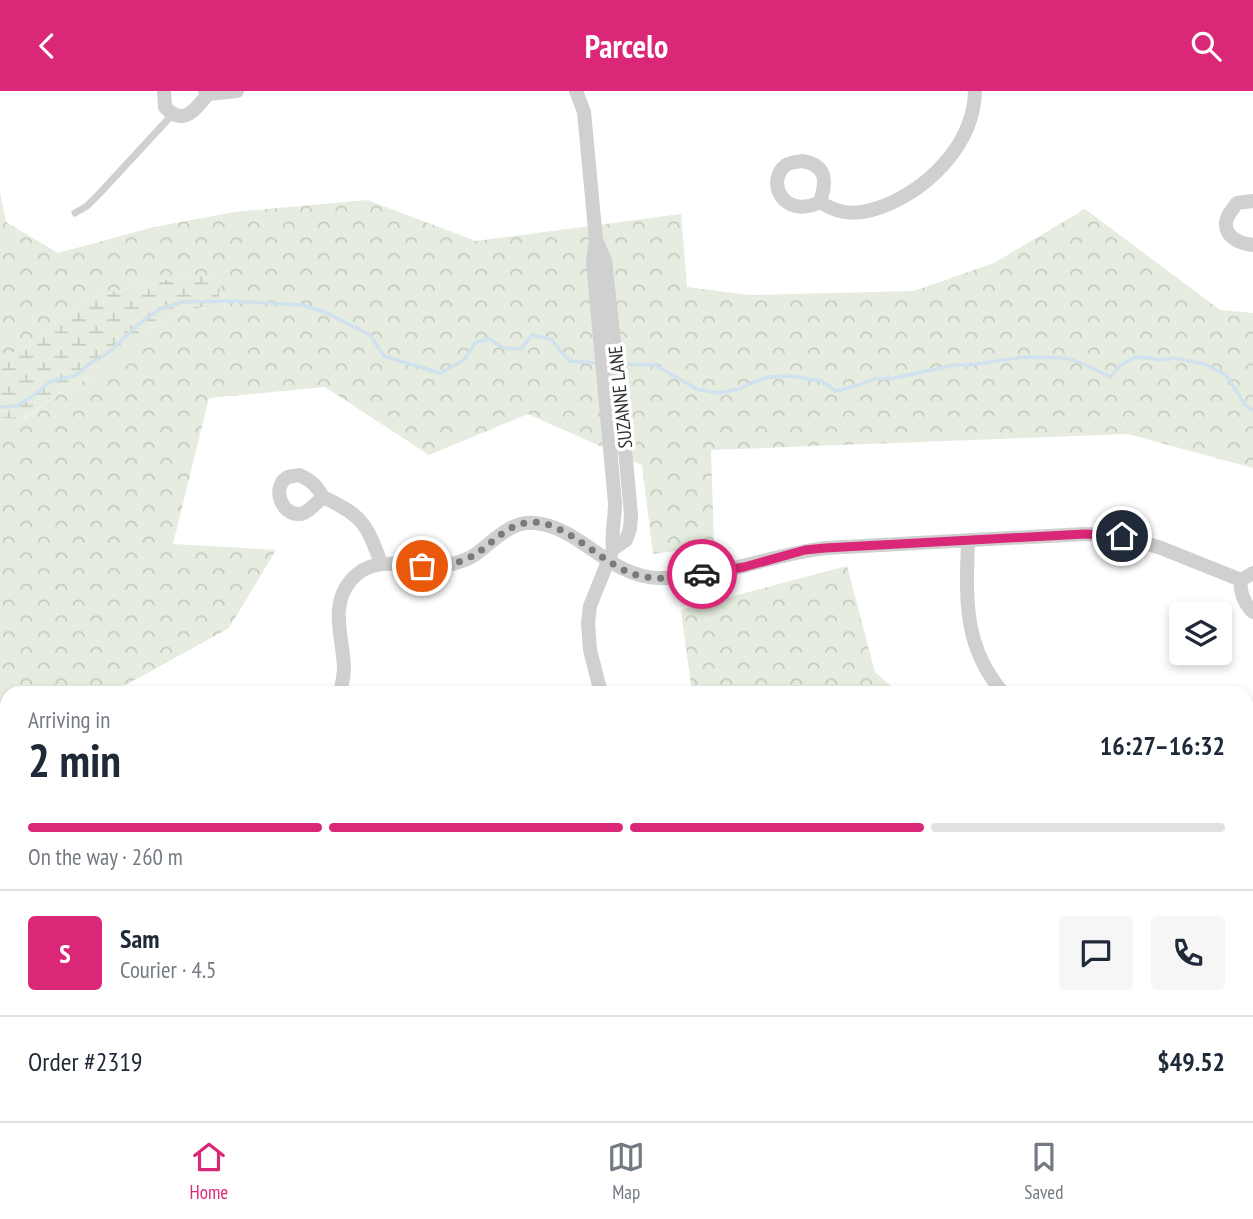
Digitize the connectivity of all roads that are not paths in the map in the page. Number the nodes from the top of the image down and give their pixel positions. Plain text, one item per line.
1 (164, 91) edge
2 (237, 91) edge
3 (576, 91) edge
4 (975, 91) edge
5 (206, 93) edge
6 (172, 114) junction
7 (1253, 201) edge
8 (820, 202) dead end
9 (75, 213) dead end
10 (1253, 245) edge
11 (323, 497) dead end
12 (968, 541) junction
13 (611, 555) junction
14 (381, 563) junction
15 (1247, 577) edge
16 (1253, 612) edge
17 (341, 686) edge
18 (599, 686) edge
19 (998, 686) edge

1 - 6 street
2 - 5 street
3 - 13 street, SUZANNE LANE
4 - 8 street
5 - 6 street
6 - 9 lane
7 - 10 street
11 - 14 street
12 - 13 street
12 - 15 street
12 - 19 street
13 - 14 street
13 - 18 street, SUZANNE LANE
14 - 17 street
15 - 16 street

